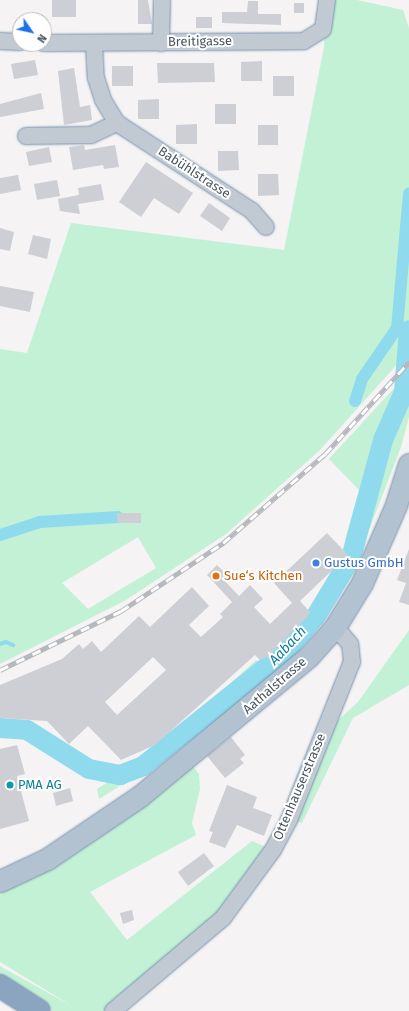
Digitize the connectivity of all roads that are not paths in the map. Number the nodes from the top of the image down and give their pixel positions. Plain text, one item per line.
1 (162, 0) edge
2 (327, 0) edge
3 (0, 41) edge
4 (12, 42) edge
5 (52, 43) edge
6 (161, 43) junction
7 (94, 44) junction
8 (117, 123) junction
9 (26, 136) dead end
10 (266, 227) dead end
11 (409, 464) edge
12 (335, 627) junction
13 (64, 845) junction
14 (0, 868) edge
15 (0, 881) edge
16 (2, 993) edge
17 (17, 1011) edge
18 (39, 1011) edge
19 (113, 1011) edge

1 - 6 street
2 - 6 street, Breitigasse
3 - 4 street
5 - 7 street, Breitigasse
6 - 7 street, Breitigasse
7 - 8 street, Babühlstrasse
8 - 9 street
8 - 10 street, Babühlstrasse
11 - 12 main road, Aathalstrasse
12 - 13 main road, Aathalstrasse
12 - 19 street, Ottenhauserstrasse
13 - 14 main road, Aathalstrasse
13 - 15 main road, Aathalstrasse
16 - 17 highway
16 - 18 highway

